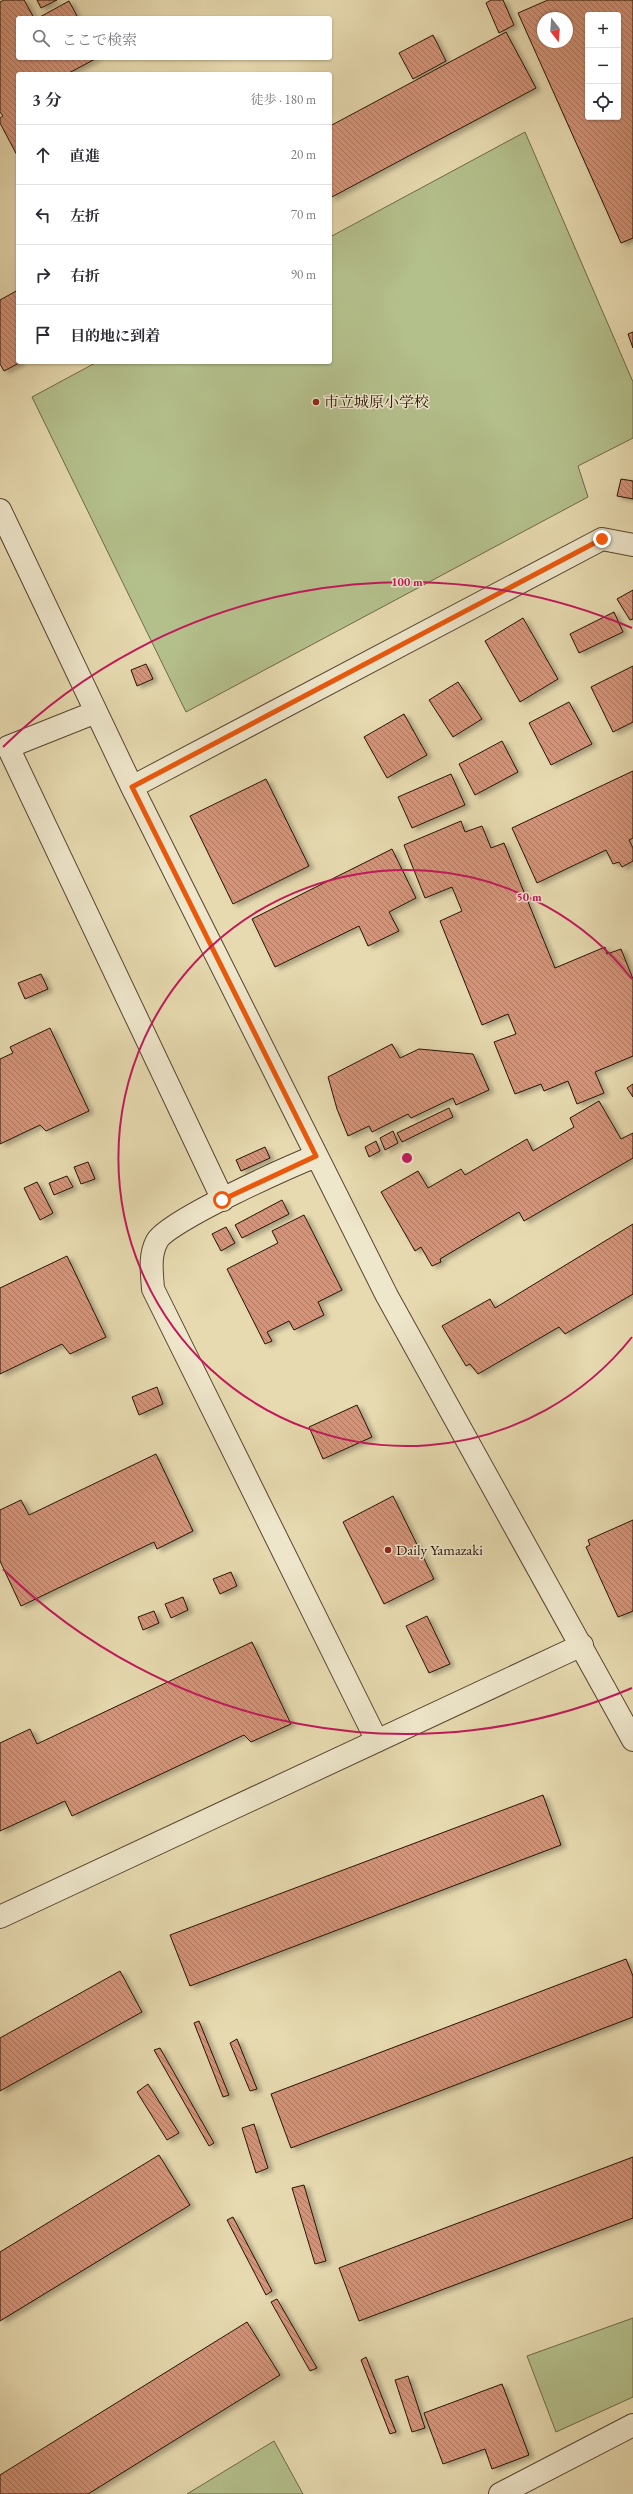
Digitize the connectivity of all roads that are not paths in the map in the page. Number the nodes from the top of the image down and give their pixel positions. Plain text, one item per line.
1 (0, 510) edge
2 (633, 545) edge
3 (96, 712) junction
4 (132, 787) junction
5 (316, 1156) junction
6 (222, 1200) junction
7 (582, 1645) junction
8 (633, 1740) edge
9 (377, 1741) junction
10 (0, 1917) edge
11 (633, 2425) edge
12 (500, 2494) edge

1 - 3 street
2 - 4 street
3 - 4 street
3 - 6 street
4 - 5 street
5 - 6 street
5 - 7 street
6 - 9 street
7 - 8 street
7 - 9 street
9 - 10 street
11 - 12 street

